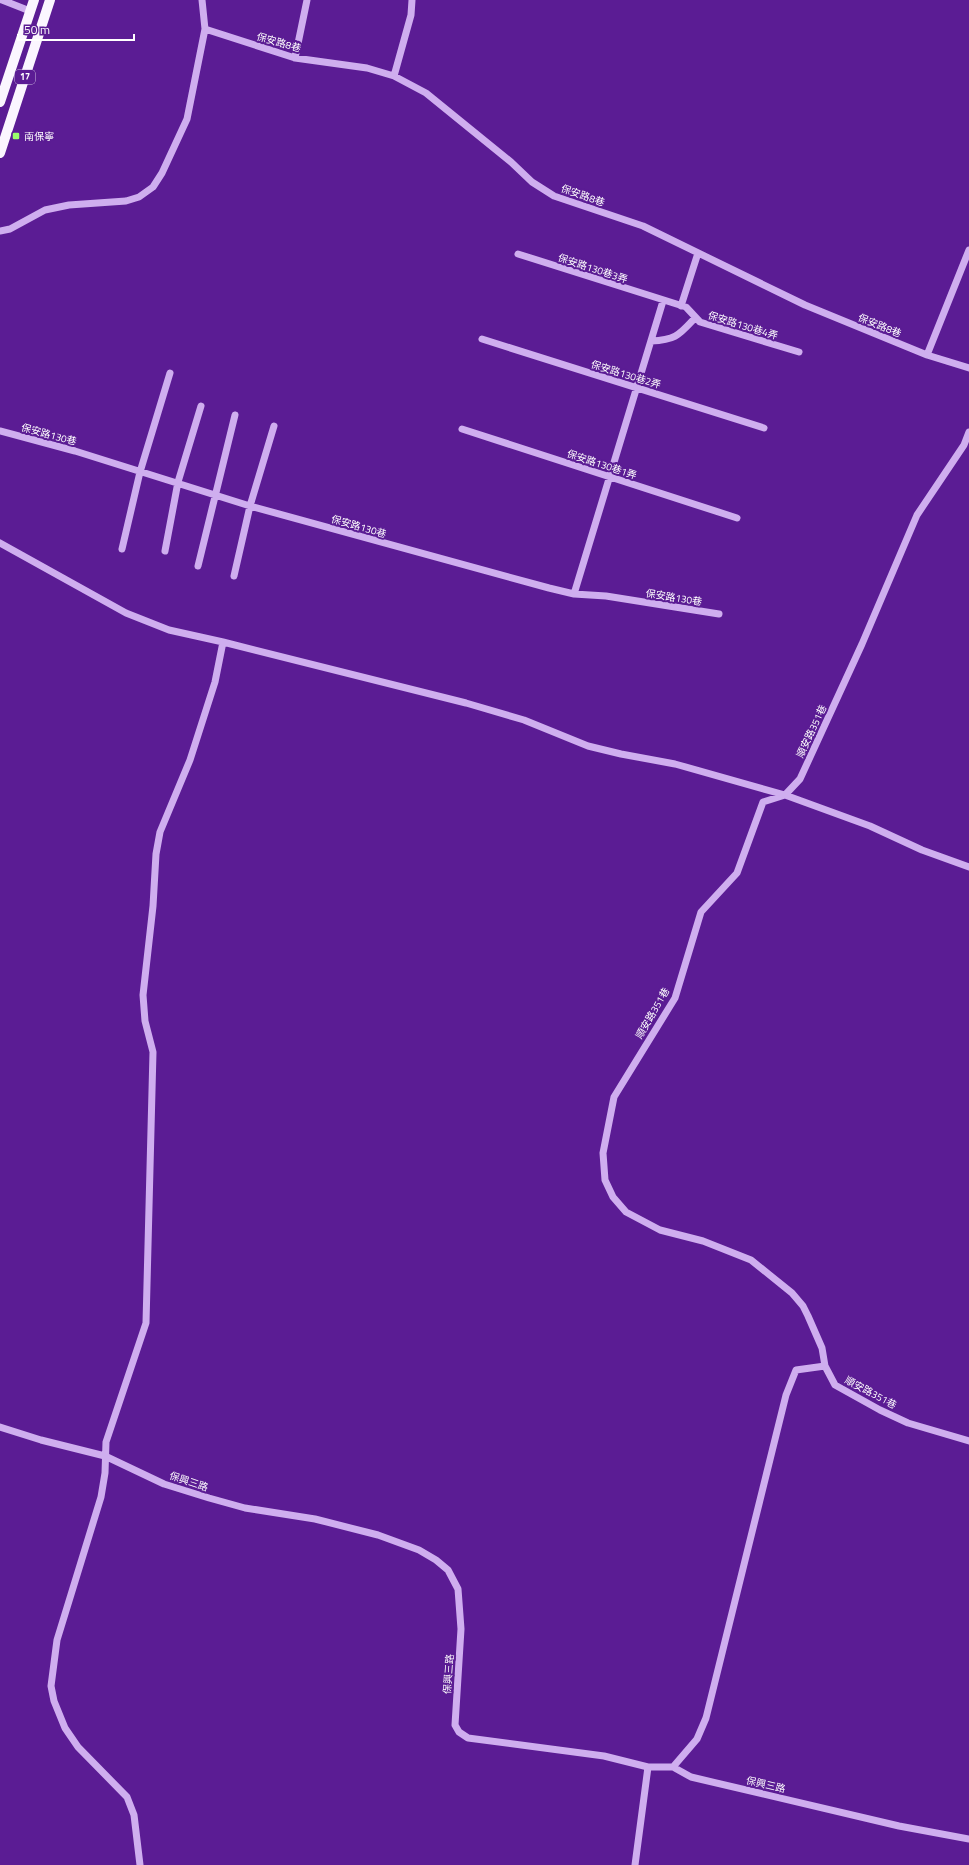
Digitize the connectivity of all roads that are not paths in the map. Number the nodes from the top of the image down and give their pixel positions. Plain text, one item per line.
1 (2, 0) edge
2 (34, 0) edge
3 (50, 0) edge
4 (202, 0) edge
5 (307, 0) edge
6 (412, 0) edge
7 (30, 11) junction
8 (205, 29) junction
9 (295, 58) junction
10 (394, 76) junction
11 (0, 102) edge
12 (0, 153) edge
13 (0, 231) edge
14 (969, 250) edge
15 (698, 253) junction
16 (518, 254) dead end
17 (663, 301) junction
18 (681, 306) junction
19 (695, 318) junction
20 (482, 339) dead end
21 (651, 341) junction
22 (799, 352) dead end
23 (927, 355) junction
24 (969, 368) edge
25 (170, 373) dead end
26 (636, 388) junction
27 (200, 406) dead end
28 (235, 415) dead end
29 (274, 426) dead end
30 (764, 428) dead end
31 (462, 429) dead end
32 (0, 431) edge
33 (969, 432) edge
34 (140, 472) junction
35 (609, 477) junction
36 (178, 482) junction
37 (214, 494) junction
38 (250, 506) junction
39 (737, 518) dead end
40 (0, 543) edge
41 (122, 549) dead end
42 (165, 551) dead end
43 (198, 566) dead end
44 (234, 576) dead end
45 (574, 594) junction
46 (719, 614) dead end
47 (223, 642) junction
48 (785, 795) junction
49 (969, 867) edge
50 (825, 1366) junction
51 (0, 1427) edge
52 (969, 1441) edge
53 (105, 1456) junction
54 (648, 1767) junction
55 (673, 1767) junction
56 (969, 1839) edge
57 (140, 1865) edge
58 (635, 1865) edge

1 - 7 street
2 - 7 main road, 17
3 - 12 main road, 17
4 - 8 street
5 - 9 street
6 - 10 street
7 - 11 main road, 17
8 - 9 street, 保安路8巷
8 - 13 street
9 - 10 street, 保安路8巷
10 - 15 street, 保安路8巷
14 - 23 street
15 - 18 street
15 - 23 street, 保安路8巷
16 - 17 street, 保安路130巷3弄
17 - 18 street, 保安路130巷4弄
17 - 21 street
18 - 19 street, 保安路130巷4弄
19 - 21 street
19 - 22 street, 保安路130巷4弄
20 - 26 street, 保安路130巷2弄
21 - 26 street
23 - 24 street, 保安路8巷
25 - 34 street
26 - 30 street, 保安路130巷2弄
26 - 35 street
27 - 36 street
28 - 37 street
29 - 38 street
31 - 35 street, 保安路130巷1弄
32 - 34 street, 保安路130巷
33 - 48 street, 順安路351巷
34 - 36 street, 保安路130巷
34 - 41 street
35 - 39 street, 保安路130巷1弄
35 - 45 street
36 - 37 street, 保安路130巷
36 - 42 street
37 - 38 street, 保安路130巷
37 - 43 street
38 - 44 street
38 - 45 street, 保安路130巷
40 - 47 street
45 - 46 street, 保安路130巷
47 - 48 street
47 - 53 street
48 - 49 street
48 - 50 street, 順安路351巷
50 - 52 street, 順安路351巷
50 - 55 street
51 - 53 street, 保興三路
53 - 54 street, 保興三路
53 - 57 street
54 - 55 street, 保興三路
54 - 58 street
55 - 56 street, 保興三路

